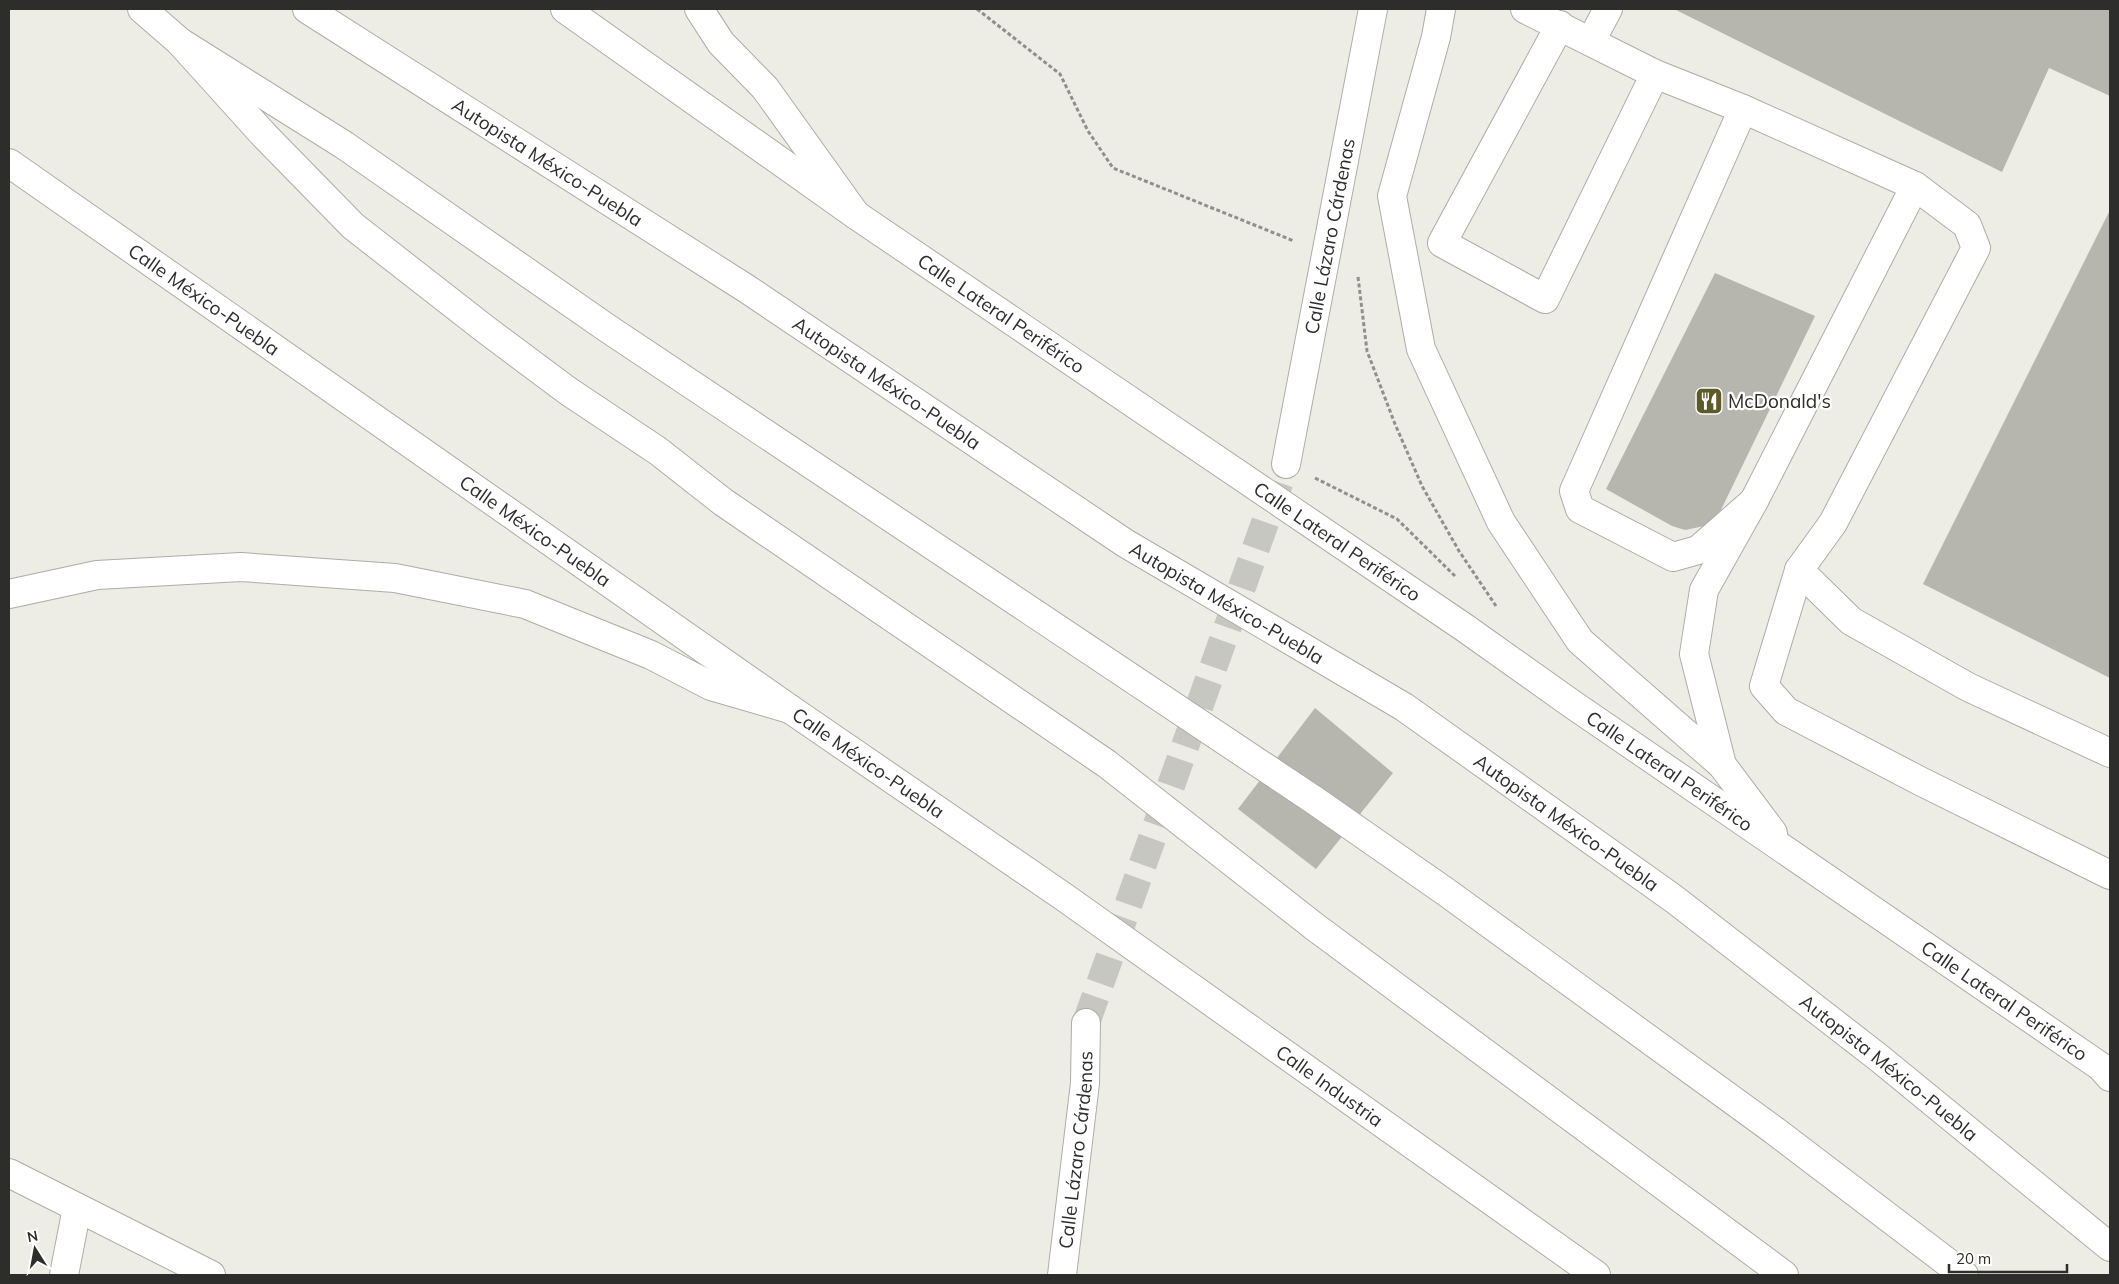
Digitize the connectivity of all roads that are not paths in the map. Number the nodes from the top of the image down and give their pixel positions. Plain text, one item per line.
1 (142, 9) edge
2 (307, 9) edge
3 (565, 9) edge
4 (700, 9) edge
5 (1373, 9) edge
6 (1441, 9) edge
7 (1525, 9) edge
8 (1608, 9) edge
9 (1560, 25) junction
10 (1591, 41) junction
11 (180, 42) junction
12 (1655, 74) junction
13 (1744, 108) junction
14 (9, 163) edge
15 (1915, 186) junction
16 (856, 216) junction
17 (1286, 464) tunnel mouth
18 (1754, 501) junction
19 (1799, 570) junction
20 (9, 594) edge
21 (790, 709) junction
22 (2110, 753) edge
23 (1722, 766) junction
24 (1787, 851) junction
25 (2110, 875) edge
26 (1064, 897) joint
27 (1086, 1023) tunnel mouth
28 (2108, 1073) edge
29 (9, 1173) edge
30 (77, 1208) junction
31 (2110, 1247) edge
32 (64, 1275) edge
33 (211, 1275) edge
34 (1062, 1275) edge
35 (1596, 1275) edge
36 (1784, 1275) edge
37 (1964, 1275) edge

1 - 11 main road
2 - 31 main road, Autopista México-Puebla
3 - 16 main road, Calle Lateral Periférico
4 - 16 main road
5 - 17 main road, Calle Lázaro Cárdenas
6 - 23 main road
7 - 9 main road
8 - 10 main road
9 - 10 main road
9 - 12 main road
10 - 12 main road
11 - 36 main road
11 - 37 main road
12 - 13 main road
13 - 15 main road
13 - 18 main road
14 - 21 main road, Calle México-Puebla
15 - 18 main road
15 - 19 main road
16 - 24 main road, Calle Lateral Periférico
18 - 23 main road
19 - 22 main road
19 - 25 main road
20 - 21 main road
21 - 26 main road, Calle México-Puebla
23 - 24 main road
24 - 28 main road, Calle Lateral Periférico
26 - 35 main road, Calle Industria
27 - 34 main road, Calle Lázaro Cárdenas
29 - 30 main road
30 - 32 main road
30 - 33 main road

